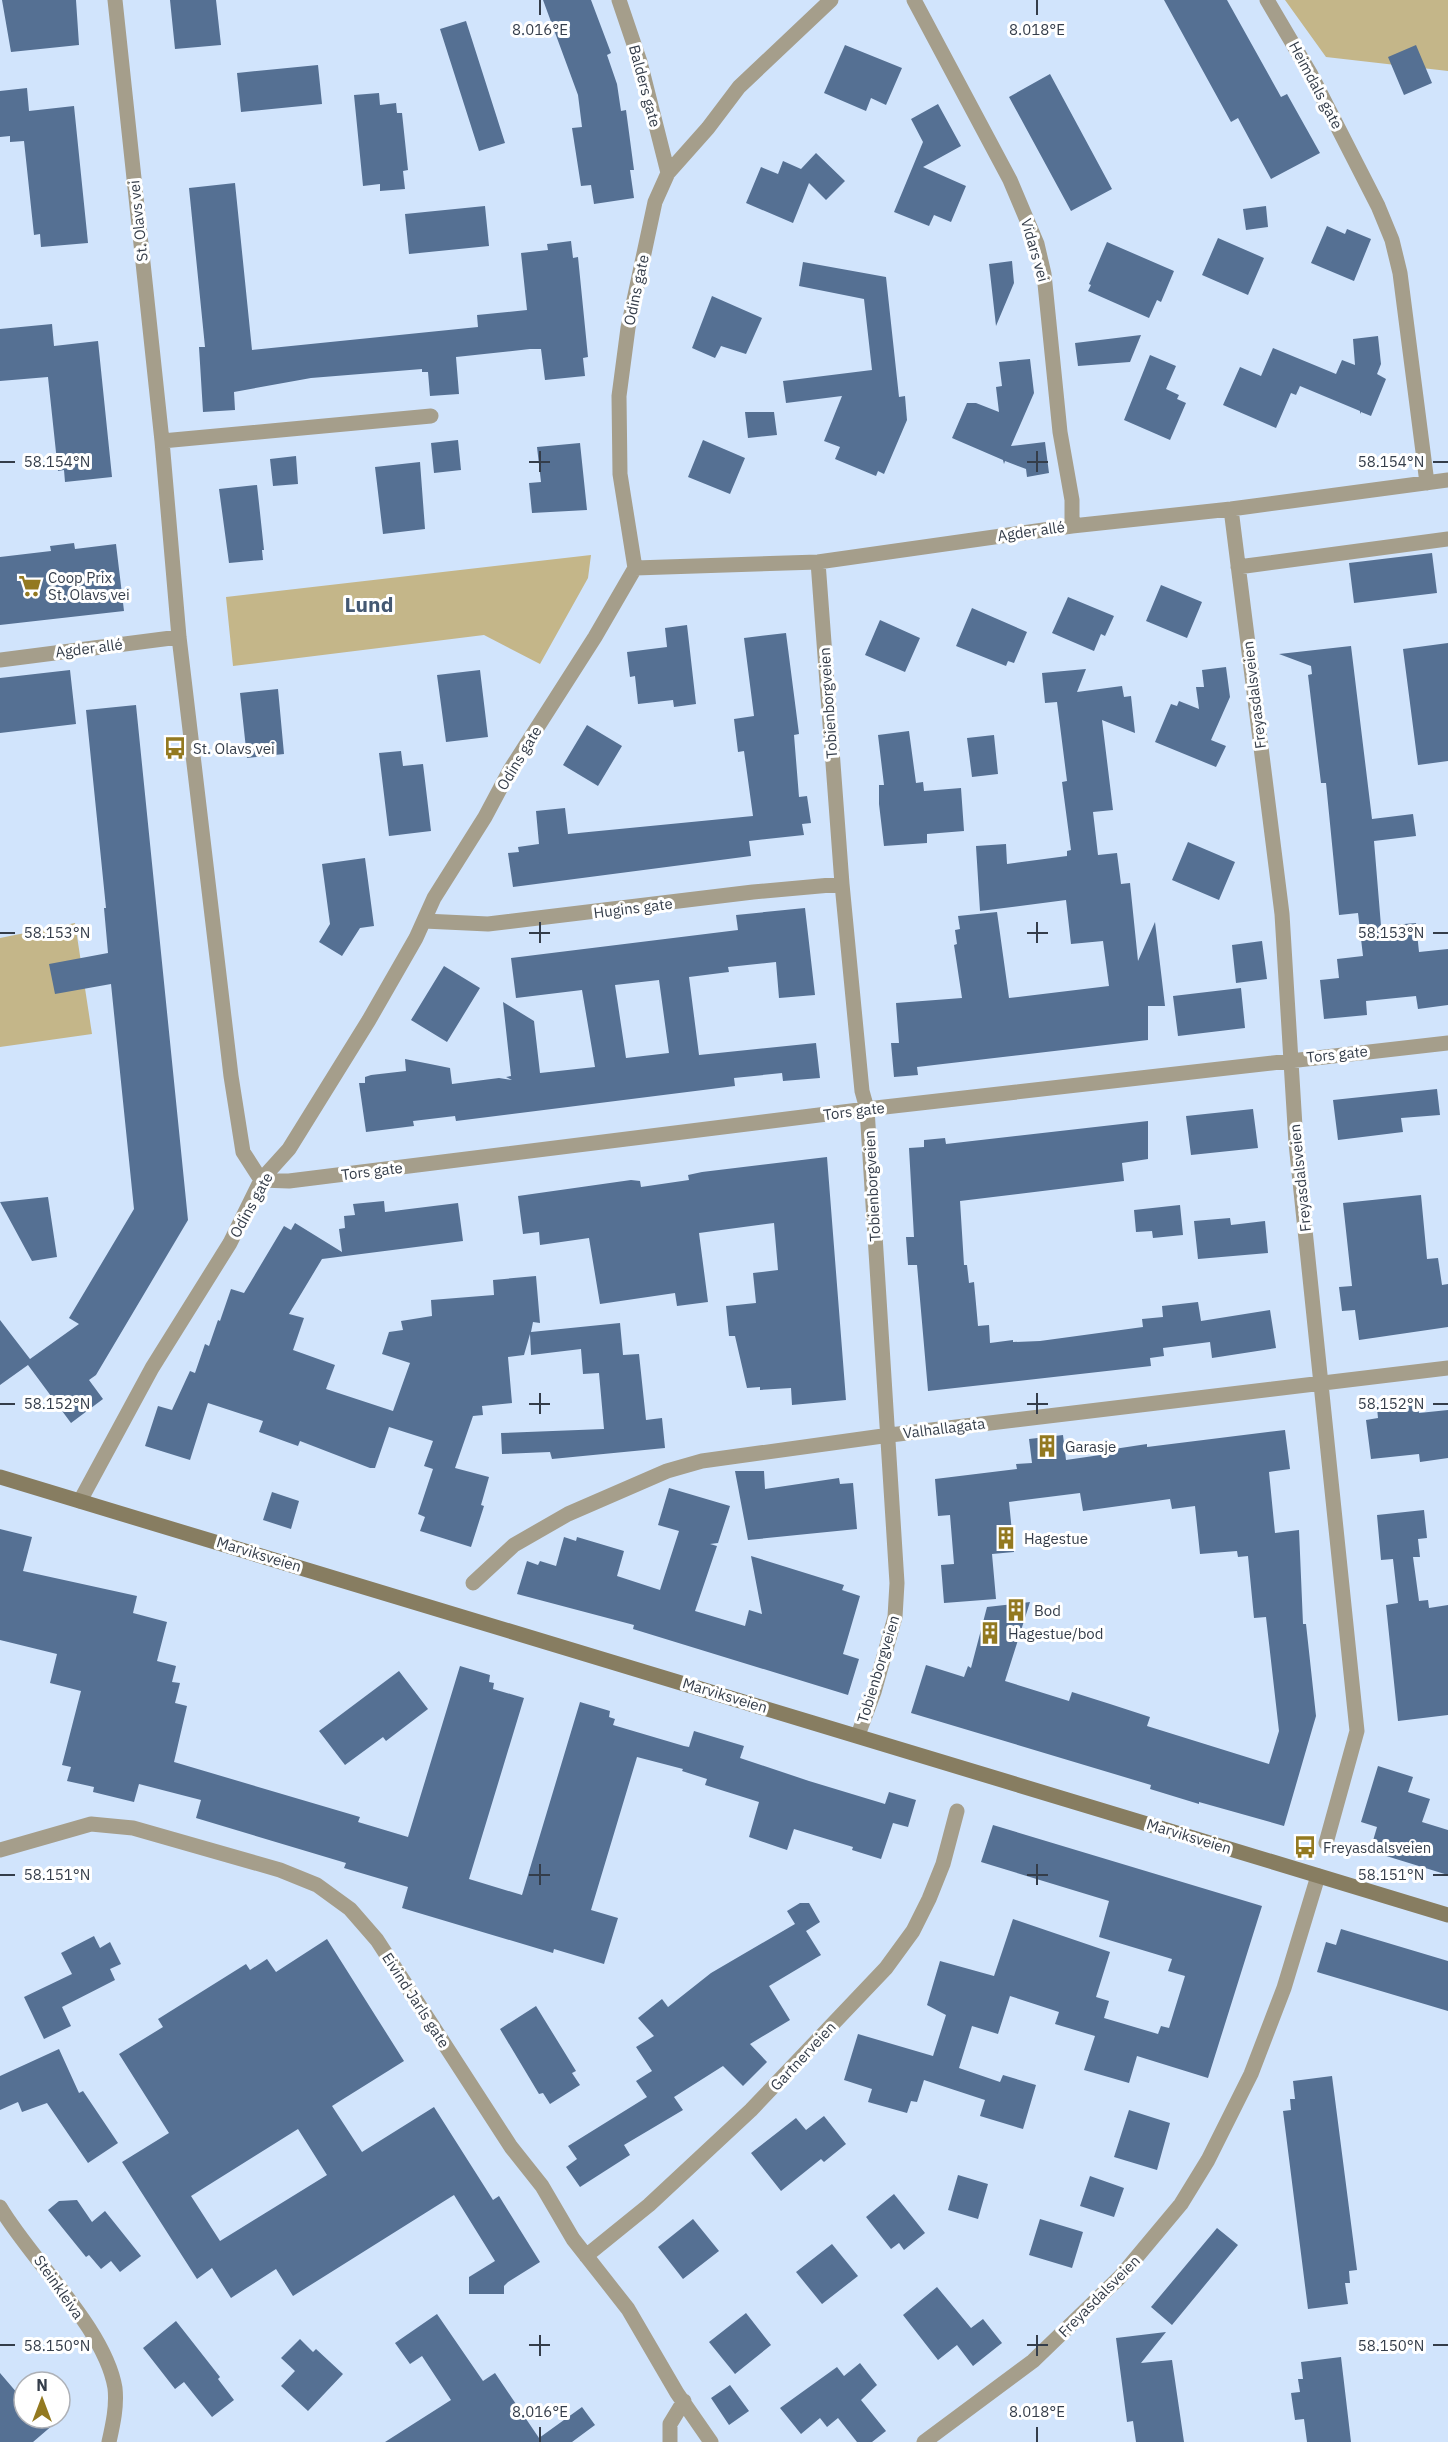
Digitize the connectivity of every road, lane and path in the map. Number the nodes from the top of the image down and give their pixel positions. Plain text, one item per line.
1 (115, 0) edge
2 (619, 0) edge
3 (831, 0) edge
4 (914, 0) edge
5 (1267, 0) edge
6 (668, 173) junction
7 (431, 416) dead end
8 (162, 441) junction
9 (1448, 480) edge
10 (1427, 483) junction
11 (1231, 509) junction
12 (1072, 525) junction
13 (1448, 539) edge
14 (818, 562) junction
15 (1238, 567) junction
16 (635, 568) junction
17 (179, 637) junction
18 (0, 660) edge
19 (842, 884) junction
20 (424, 921) junction
21 (1448, 1043) edge
22 (1291, 1059) junction
23 (867, 1109) junction
24 (261, 1180) junction
25 (1448, 1368) edge
26 (1321, 1384) junction
27 (890, 1435) junction
28 (0, 1477) edge
29 (80, 1501) junction
30 (473, 1583) dead end
31 (858, 1735) junction
32 (957, 1810) dead end
33 (1326, 1844) dead end
34 (0, 1851) edge
35 (1318, 1875) junction
36 (1448, 1915) edge
37 (0, 2207) edge
38 (586, 2256) junction
39 (684, 2402) junction
40 (109, 2442) edge
41 (670, 2442) edge
42 (711, 2442) edge
43 (924, 2442) edge

1 - 8 street, St. Olavs vei
2 - 6 street, Balders gate
3 - 6 street, Odins gate
4 - 12 street, Vidars vei
5 - 10 street, Heimdals gate
6 - 16 street, Odins gate
7 - 8 street
8 - 17 street, St. Olavs vei
9 - 10 street, Agder allé
10 - 11 street, Agder allé
11 - 12 street, Agder allé
11 - 15 street, Freyasdalsveien
12 - 14 street, Agder allé
13 - 15 street
14 - 16 street, Agder allé
14 - 19 street, Tobienborgveien
15 - 22 street, Freyasdalsveien
16 - 20 street, Odins gate
17 - 18 street, Agder allé
17 - 24 street, St. Olavs vei
19 - 20 street, Hugins gate
19 - 23 street, Tobienborgveien
20 - 24 street, Odins gate
21 - 22 street, Tors gate
22 - 23 street, Tors gate
22 - 26 street, Freyasdalsveien
23 - 24 street, Tors gate
23 - 27 street, Tobienborgveien
24 - 29 street, Odins gate
25 - 26 street, Valhallagata
26 - 27 street, Valhallagata
26 - 33 street, Freyasdalsveien
27 - 30 street, Valhallagata
27 - 31 street, Tobienborgveien
28 - 29 main road, Marviksveien
29 - 31 main road, Marviksveien
31 - 35 main road, Marviksveien
32 - 38 street, Gartnerveien
34 - 38 street, Eivind Jarls gate
35 - 36 main road, Marviksveien
35 - 43 street, Freyasdalsveien
37 - 40 street, Steinkleiva
38 - 39 street, Eivind Jarls gate
39 - 41 street
39 - 42 street, Eivind Jarls gate

